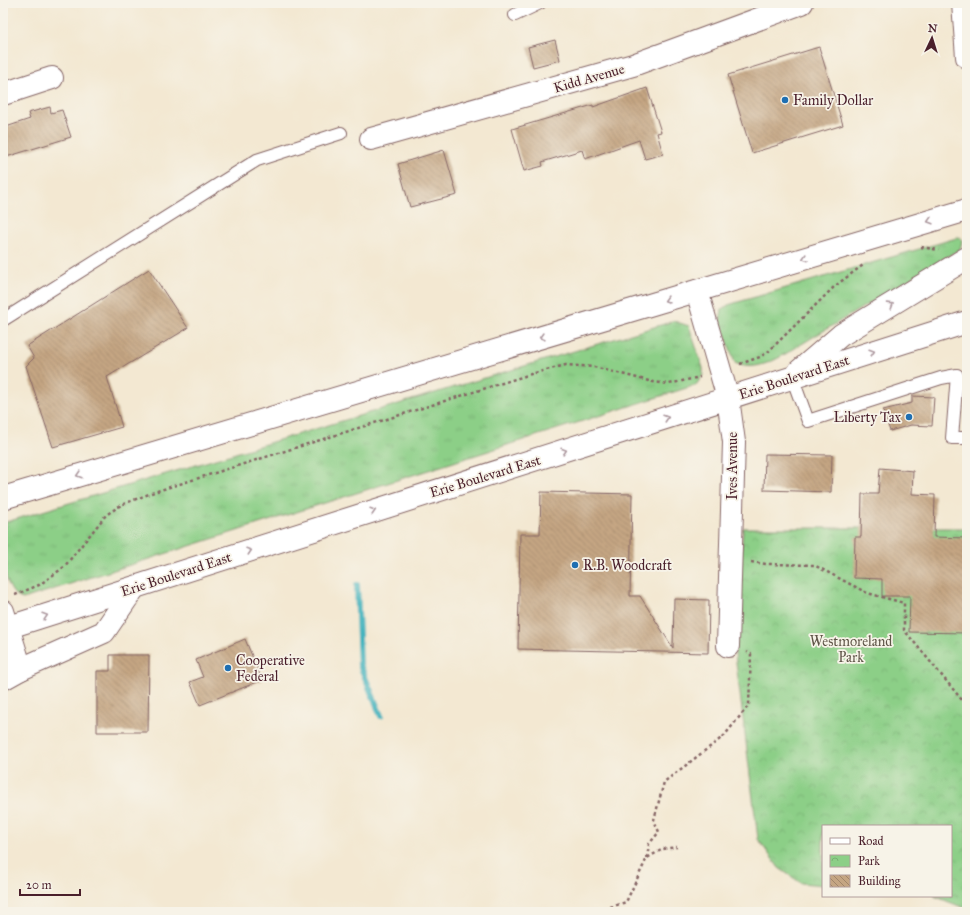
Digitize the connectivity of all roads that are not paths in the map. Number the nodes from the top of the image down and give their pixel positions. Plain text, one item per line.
1 (540, 3) edge
2 (802, 3) edge
3 (963, 3) edge
4 (515, 15) dead end
5 (967, 57) edge
6 (52, 78) dead end
7 (3, 94) edge
8 (341, 133) dead end
9 (371, 139) dead end
10 (967, 210) edge
11 (967, 258) edge
12 (697, 291) junction
13 (3, 320) edge
14 (967, 322) edge
15 (792, 377) junction
16 (728, 398) junction
17 (967, 438) edge
18 (3, 498) edge
19 (134, 588) junction
20 (6, 616) edge
21 (728, 646) road end
22 (12, 674) edge

1 - 4 lane
2 - 9 main road, Kidd Avenue
3 - 5 main road
6 - 7 main road
8 - 13 lane
10 -> 12 main road
15 -> 11 main road
12 - 16 main road, Ives Avenue
12 -> 18 main road
15 -> 14 main road, Erie Boulevard East
15 - 16 main road, Erie Boulevard East
15 - 17 lane
19 -> 16 main road, Erie Boulevard East
16 - 21 main road, Ives Avenue
20 -> 19 main road, Erie Boulevard East
19 - 22 main road
20 - 22 main road

